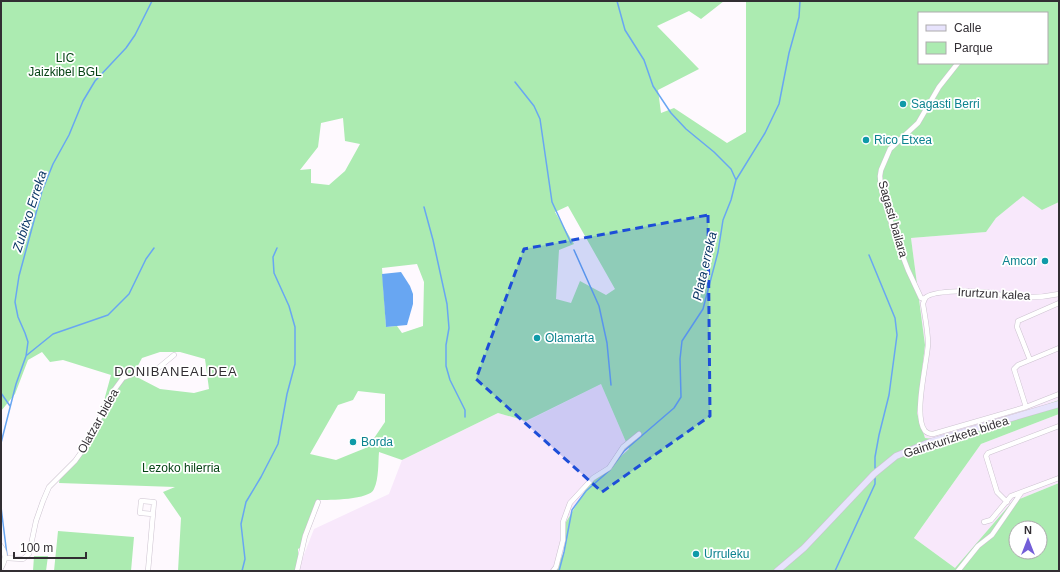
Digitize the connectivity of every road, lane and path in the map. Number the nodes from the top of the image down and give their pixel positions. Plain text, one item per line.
1 (957, 64) edge
2 (1059, 294) edge
3 (925, 299) junction
4 (1059, 303) edge
5 (1059, 348) edge
6 (174, 355) dead end
7 (1030, 360) junction
8 (1059, 394) edge
9 (1059, 404) edge
10 (1026, 407) junction
11 (1059, 426) edge
12 (639, 434) dead end
13 (1059, 478) edge
14 (1021, 493) junction
15 (318, 502) dead end
16 (1007, 502) junction
17 (153, 514) dead end
18 (984, 522) dead end
19 (1, 546) edge
20 (5, 558) junction
21 (1, 568) edge
22 (148, 571) edge
23 (297, 571) edge
24 (553, 571) edge
25 (777, 571) edge
26 (958, 571) edge

1 - 3 street, Sagasti bailara
2 - 3 street, Irurtzun kalea
3 - 10 street
4 - 7 street
5 - 7 street
6 - 20 street, Olatzar bidea
7 - 10 street
8 - 10 street
9 - 25 main road, Gaintxurizketa bidea
11 - 16 street
12 - 24 street
13 - 14 street
14 - 16 street
14 - 26 street
15 - 23 street
16 - 18 street
17 - 22 street
19 - 20 street
20 - 21 street

